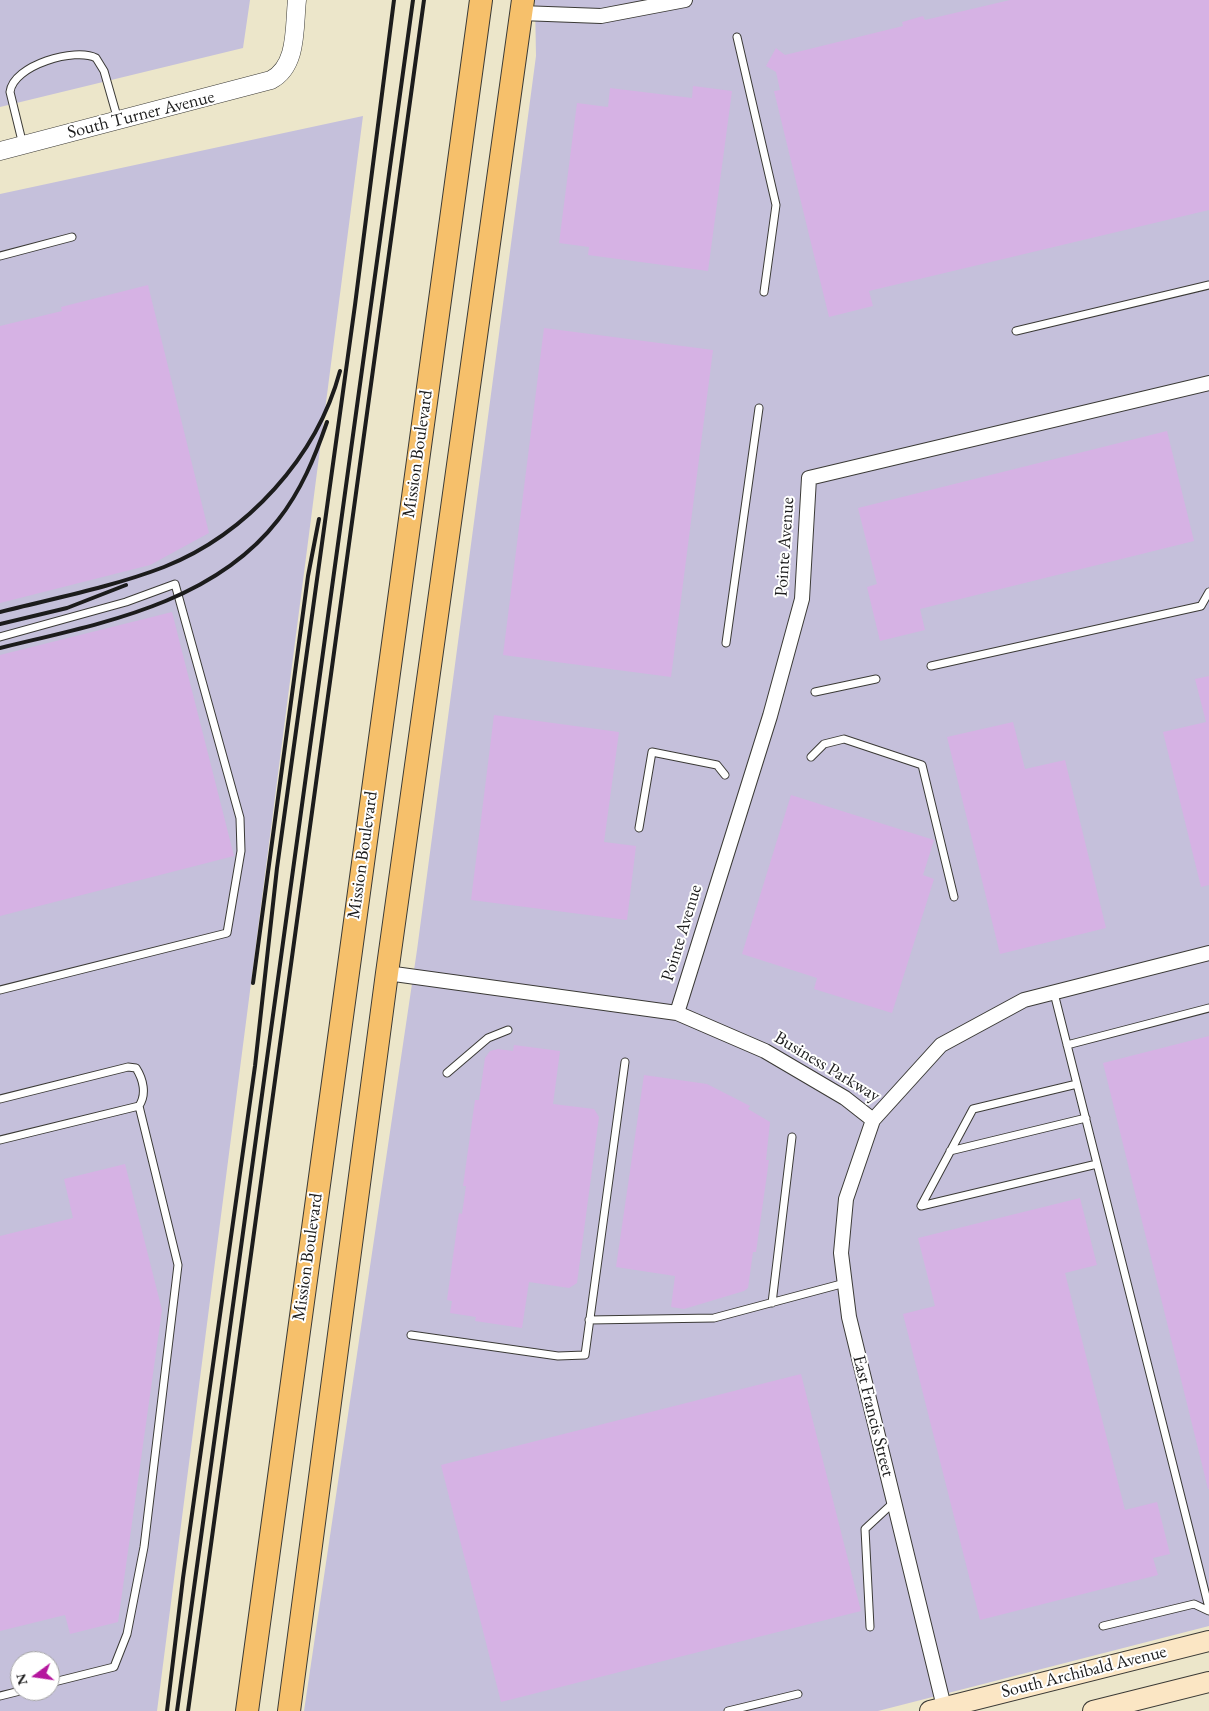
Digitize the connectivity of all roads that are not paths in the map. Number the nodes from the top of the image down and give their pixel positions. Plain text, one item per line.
1 (297, 0) edge
2 (480, 0) edge
3 (685, 0) edge
4 (522, 7) edge
5 (738, 38) dead end
6 (118, 121) junction
7 (23, 145) junction
8 (0, 151) edge
9 (72, 237) dead end
10 (0, 256) edge
11 (1209, 285) edge
12 (764, 292) dead end
13 (1016, 331) dead end
14 (1209, 383) edge
15 (759, 408) dead end
16 (1209, 592) edge
17 (0, 637) edge
18 (726, 644) dead end
19 (931, 666) dead end
20 (876, 679) dead end
21 (816, 692) dead end
22 (811, 757) dead end
23 (725, 775) dead end
24 (639, 828) dead end
25 (954, 897) dead end
26 (1209, 953) edge
27 (387, 972) junction
28 (0, 990) edge
29 (1054, 992) junction
30 (1209, 1008) edge
31 (677, 1013) junction
32 (508, 1030) dead end
33 (1068, 1045) junction
34 (625, 1062) dead end
35 (447, 1073) dead end
36 (1077, 1084) junction
37 (0, 1099) edge
38 (138, 1106) junction
39 (1086, 1118) junction
40 (873, 1120) junction
41 (792, 1137) dead end
42 (0, 1140) edge
43 (950, 1151) junction
44 (1098, 1164) junction
45 (845, 1283) junction
46 (772, 1303) junction
47 (590, 1320) junction
48 (411, 1335) dead end
49 (894, 1502) junction
50 (1209, 1610) edge
51 (1103, 1626) dead end
52 (870, 1627) dead end
53 (1209, 1641) edge
54 (60, 1682) edge
55 (1209, 1682) edge
56 (798, 1694) dead end
57 (940, 1710) edge
58 (247, 1711) edge
59 (289, 1711) edge
60 (728, 1711) edge
61 (1093, 1711) edge

1 - 6 street, South Turner Avenue
2 - 58 main road, Mission Boulevard
3 - 4 street
4 - 27 main road
5 - 12 lane
6 - 7 street, South Turner Avenue
6 - 7 lane
7 - 8 street, South Turner Avenue
9 - 10 lane
11 - 13 lane
14 - 31 street, Pointe Avenue
15 - 18 lane
16 - 19 lane
17 - 28 lane
20 - 21 lane
22 - 25 lane
23 - 24 lane
26 - 29 street, Business Parkway
27 - 31 street, Business Parkway
27 - 59 main road
29 - 33 lane
29 - 40 street, Business Parkway
30 - 33 lane
31 - 40 street, Business Parkway
32 - 35 lane
33 - 36 lane
34 - 47 lane
36 - 39 lane
36 - 43 lane
37 - 38 lane
38 - 42 lane
38 - 54 lane
39 - 43 lane
39 - 44 lane
40 - 45 street, East Francis Street
41 - 46 lane
43 - 44 lane
44 - 50 lane
45 - 46 lane
45 - 49 street, East Francis Street
46 - 47 lane
47 - 48 lane
49 - 52 lane
49 - 57 street, East Francis Street
50 - 51 lane
53 - 57 main road, South Archibald Avenue
55 - 61 main road
56 - 60 lane

